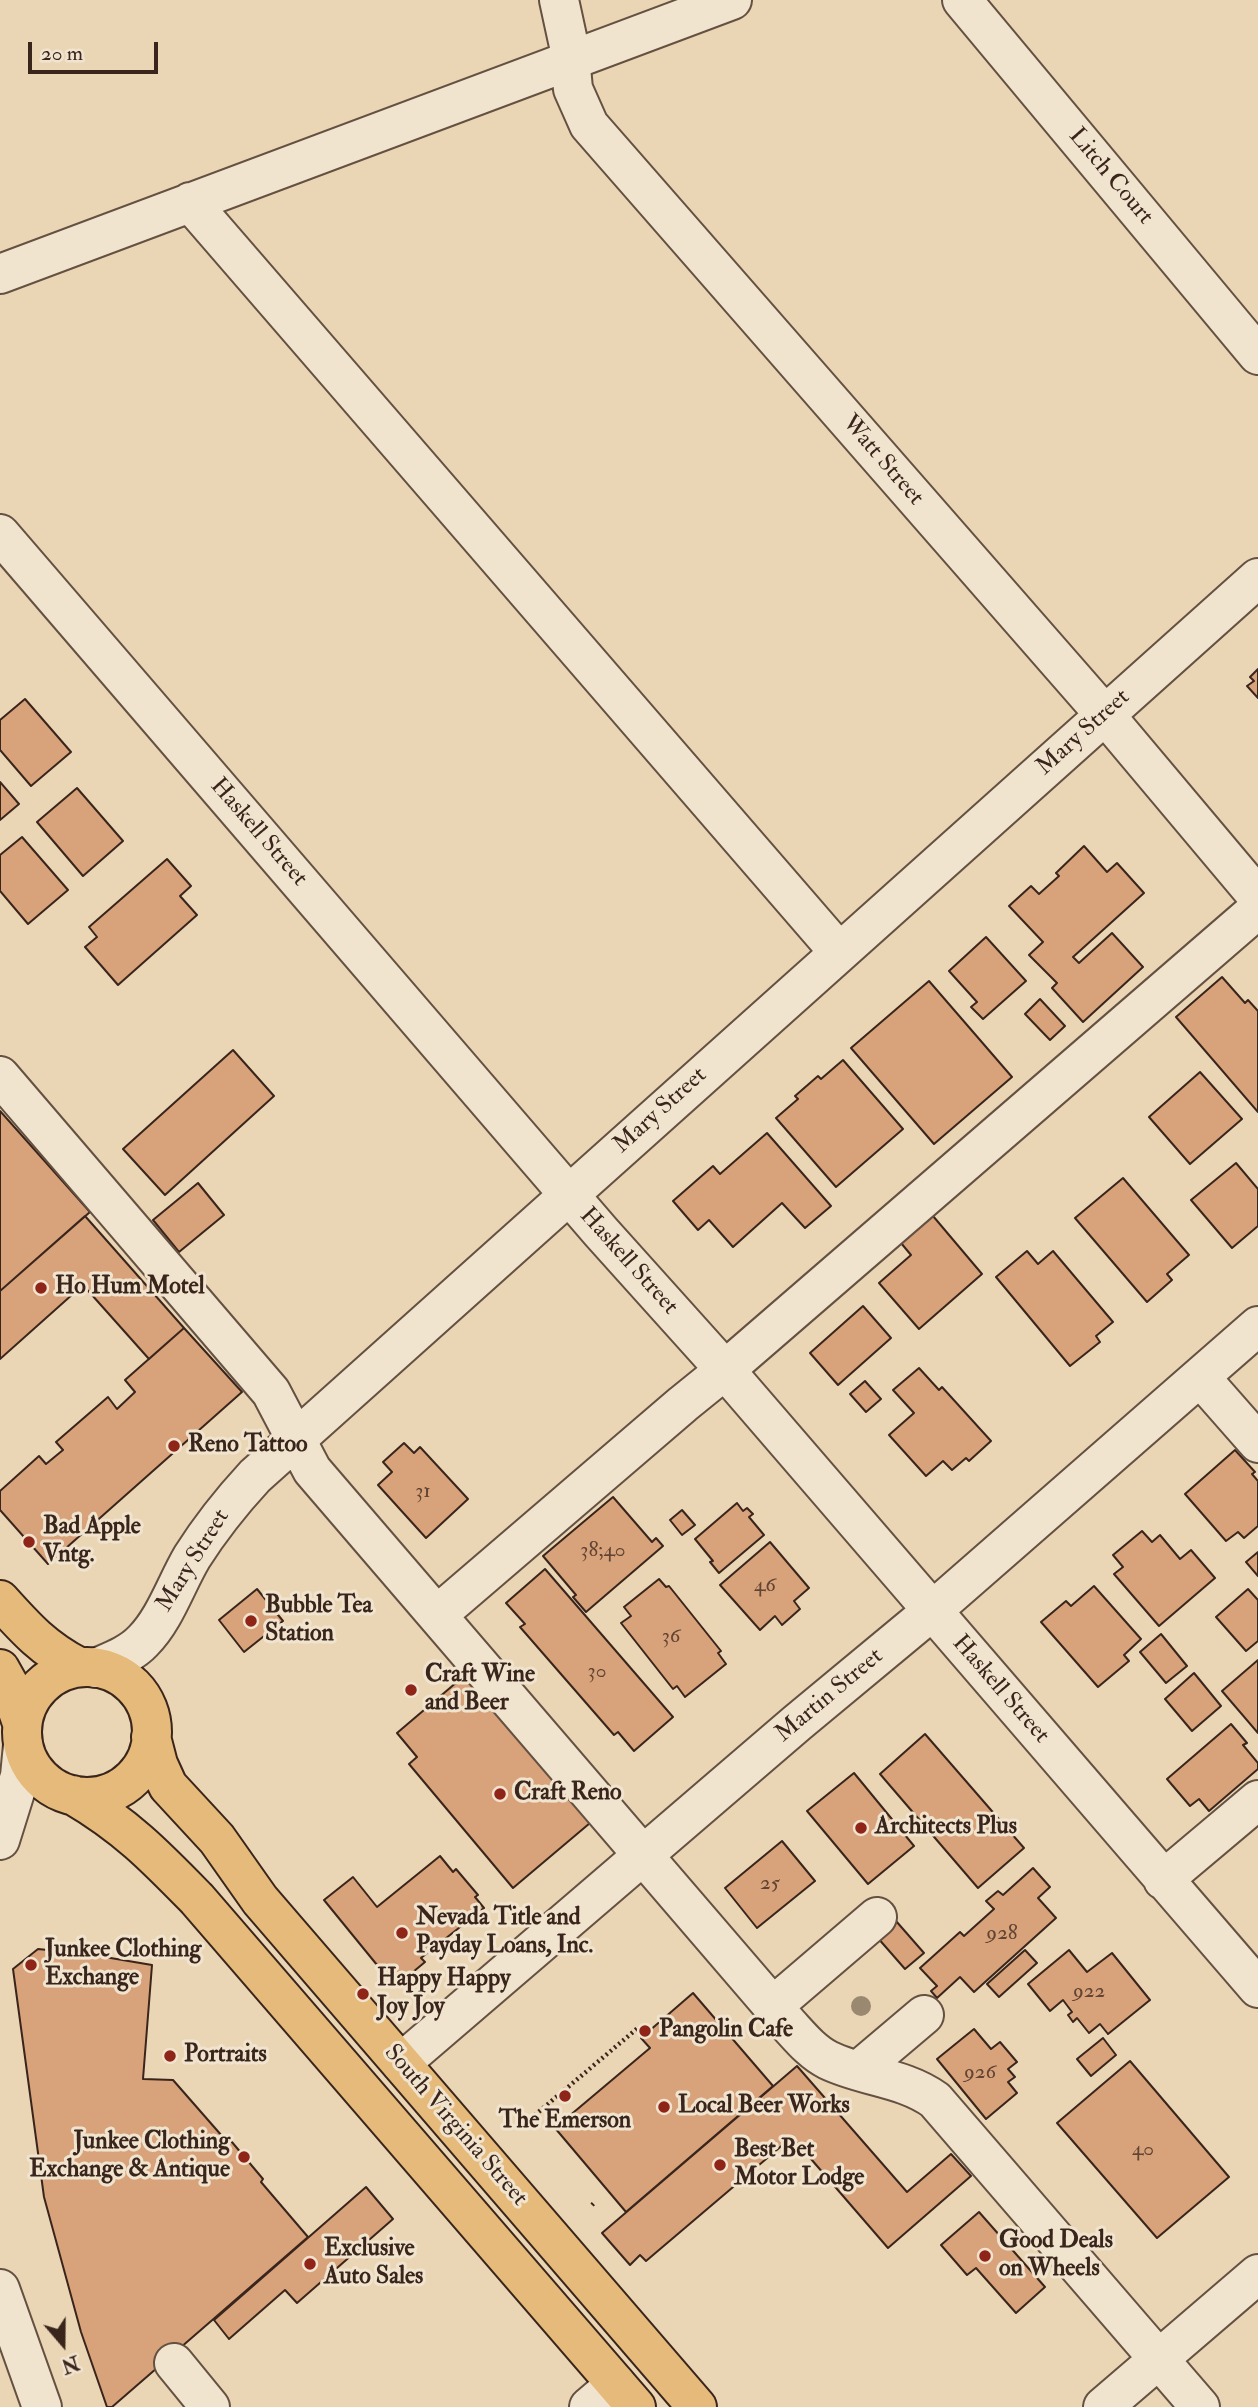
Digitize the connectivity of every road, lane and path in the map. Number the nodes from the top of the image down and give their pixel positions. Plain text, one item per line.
1 (559, 0) edge
2 (732, 0) edge
3 (962, 0) edge
4 (570, 61) junction
5 (190, 202) junction
6 (0, 274) edge
7 (1258, 355) edge
8 (0, 534) edge
9 (1258, 578) edge
10 (1105, 715) junction
11 (1258, 897) edge
12 (1258, 908) edge
13 (839, 952) junction
14 (0, 1076) edge
15 (569, 1195) junction
16 (1258, 1326) edge
17 (725, 1370) junction
18 (1200, 1377) junction
19 (296, 1439) junction
20 (1258, 1443) edge
21 (0, 1600) edge
22 (932, 1611) junction
23 (437, 1615) junction
24 (88, 1667) junction
25 (0, 1669) edge
26 (23, 1734) junction
27 (151, 1737) junction
28 (73, 1795) junction
29 (1258, 1800) edge
30 (0, 1840) edge
31 (644, 1855) junction
32 (1163, 1880) junction
33 (877, 1917) dead end
34 (1258, 1989) edge
35 (773, 2006) junction
36 (924, 2015) dead end
37 (645, 2031) dead end
38 (401, 2063) junction
39 (859, 2070) junction
40 (522, 2126) dead end
41 (1258, 2274) edge
42 (0, 2288) edge
43 (1160, 2360) junction
44 (174, 2364) dead end
45 (613, 2399) edge
46 (42, 2407) edge
47 (210, 2407) edge
48 (697, 2407) edge
49 (1104, 2407) edge
50 (1200, 2407) edge

1 - 4 street, Watt Street
2 - 4 street
3 - 7 street, Litch Court
4 - 5 street
4 - 10 street, Watt Street
5 - 6 street
5 - 13 street
8 - 15 street, Haskell Street
9 - 10 street, Mary Street
10 - 11 street, Watt Street
10 - 13 street, Mary Street
12 - 17 street
13 - 15 street, Mary Street
14 - 19 street
15 - 17 street, Haskell Street
15 - 19 street, Mary Street
16 - 18 street, Martin Street
17 - 22 street, Haskell Street
17 - 23 street
18 - 20 street
18 - 22 street, Martin Street
19 - 23 street
19 - 24 street, Mary Street
21 - 24 main road
22 - 31 street, Martin Street
22 - 32 street, Haskell Street
23 - 31 street
24 - 26 main road
24 - 27 main road
25 - 26 main road
26 - 28 main road
26 - 30 street
27 - 28 main road
27 - 38 main road, South Virginia Street
28 - 45 main road, South Virginia Street
29 - 32 street
31 - 35 street
31 - 38 street, Martin Street
32 - 34 street, Haskell Street
33 - 35 street
35 - 39 street
36 - 39 street
37 - 40 path
38 - 48 main road, South Virginia Street
39 - 43 street
41 - 43 street
42 - 46 street
43 - 49 street
43 - 50 street
44 - 47 street

